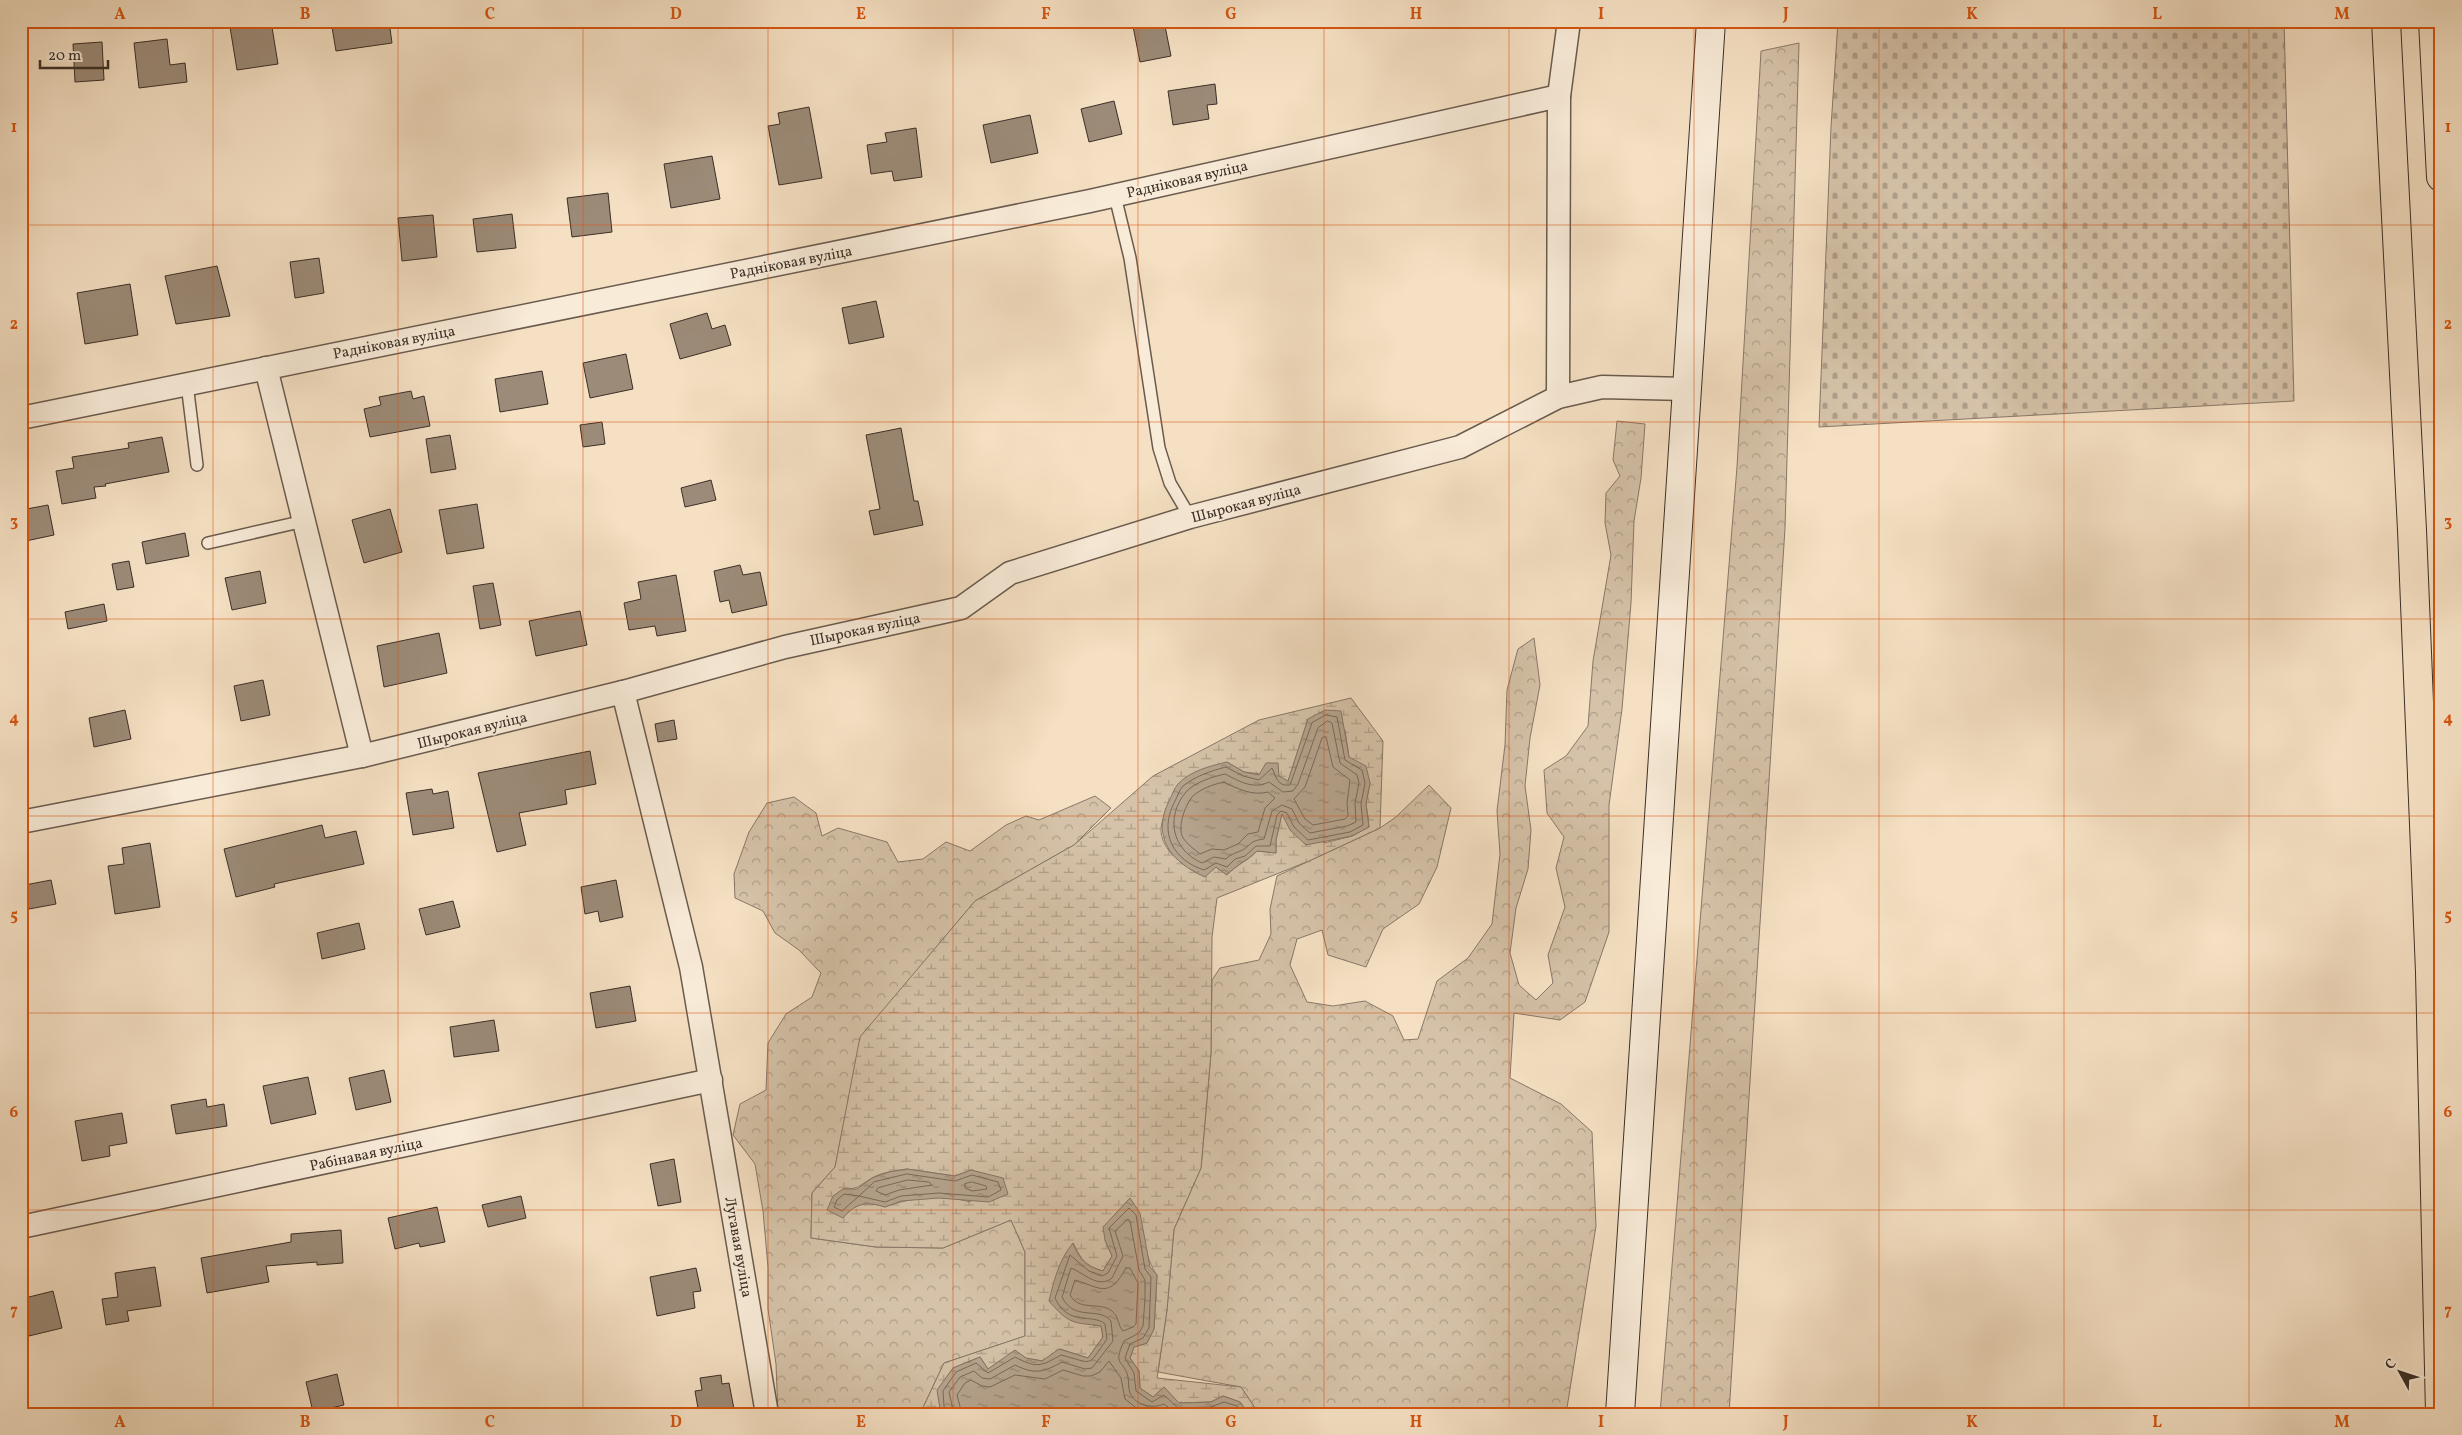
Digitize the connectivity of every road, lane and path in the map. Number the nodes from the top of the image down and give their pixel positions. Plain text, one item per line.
1 (1569, 21) edge
2 (1711, 21) edge
3 (2386, 21) edge
4 (2432, 21) edge
5 (1559, 96) junction
6 (2441, 177) edge
7 (1115, 196) junction
8 (266, 368) junction
9 (187, 384) junction
10 (1686, 389) junction
11 (1558, 397) junction
12 (21, 418) edge
13 (197, 465) dead end
14 (1190, 517) junction
15 (304, 521) junction
16 (208, 543) dead end
17 (623, 692) junction
18 (362, 756) junction
19 (21, 822) edge
20 (711, 1080) junction
21 (21, 1227) edge
22 (767, 1414) edge
23 (1620, 1414) edge
24 (2440, 1414) edge

1 - 5 street
2 - 10 main road
3 - 24 highway
4 - 6 highway
5 - 7 street, Радніковая вуліца
5 - 11 street
7 - 8 street, Радніковая вуліца
7 - 14 lane
8 - 9 street, Радніковая вуліца
8 - 15 street
9 - 12 street, Радніковая вуліца
9 - 13 lane
10 - 11 street, Шырокая вуліца
10 - 23 main road
11 - 14 street, Шырокая вуліца
14 - 17 street, Шырокая вуліца
15 - 16 lane
15 - 18 street
17 - 18 street, Шырокая вуліца
17 - 20 street, Лугавая вуліца
18 - 19 street, Шырокая вуліца
20 - 21 street, Рабінавая вуліца
20 - 22 street, Лугавая вуліца

